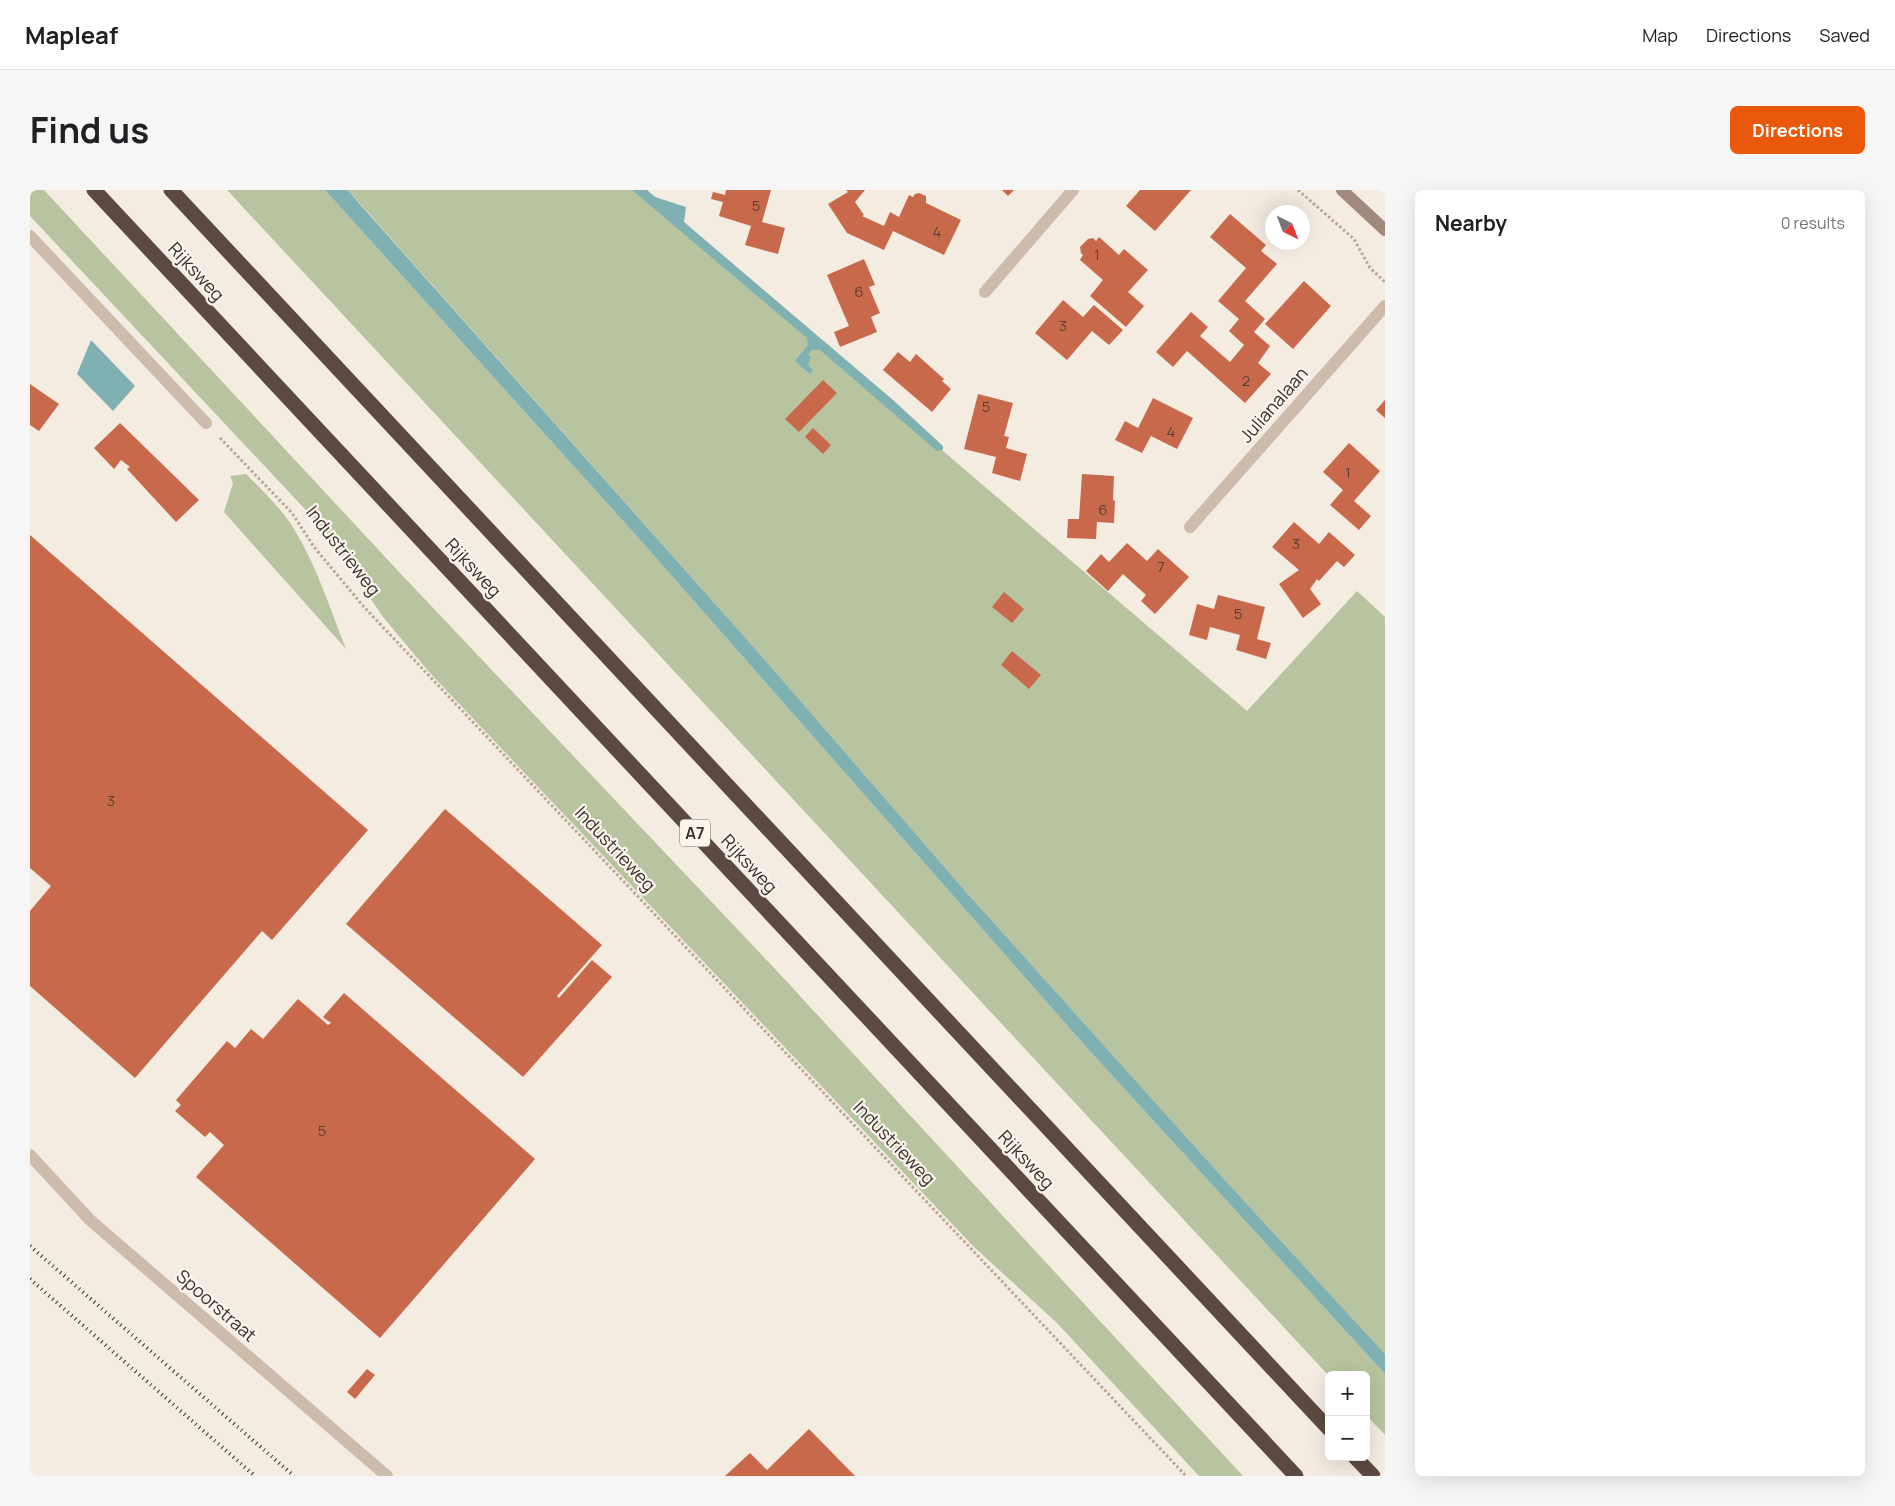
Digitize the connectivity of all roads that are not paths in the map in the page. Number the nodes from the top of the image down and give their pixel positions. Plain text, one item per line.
1 (94, 190) edge
2 (171, 190) edge
3 (1073, 190) edge
4 (1342, 190) edge
5 (1385, 230) edge
6 (30, 236) edge
7 (985, 292) dead end
8 (1385, 306) edge
9 (206, 422) road end
10 (1190, 527) dead end
11 (30, 1155) edge
12 (1325, 1425) edge
13 (1359, 1461) edge
14 (387, 1476) edge
15 (1296, 1476) edge
16 (1373, 1476) edge

1 - 15 highway, Rijksweg / A7
2 - 12 highway
3 - 7 street
4 - 5 street
6 - 9 street
8 - 10 street, Julianalaan
11 - 14 street, Spoorstraat
13 - 16 highway

